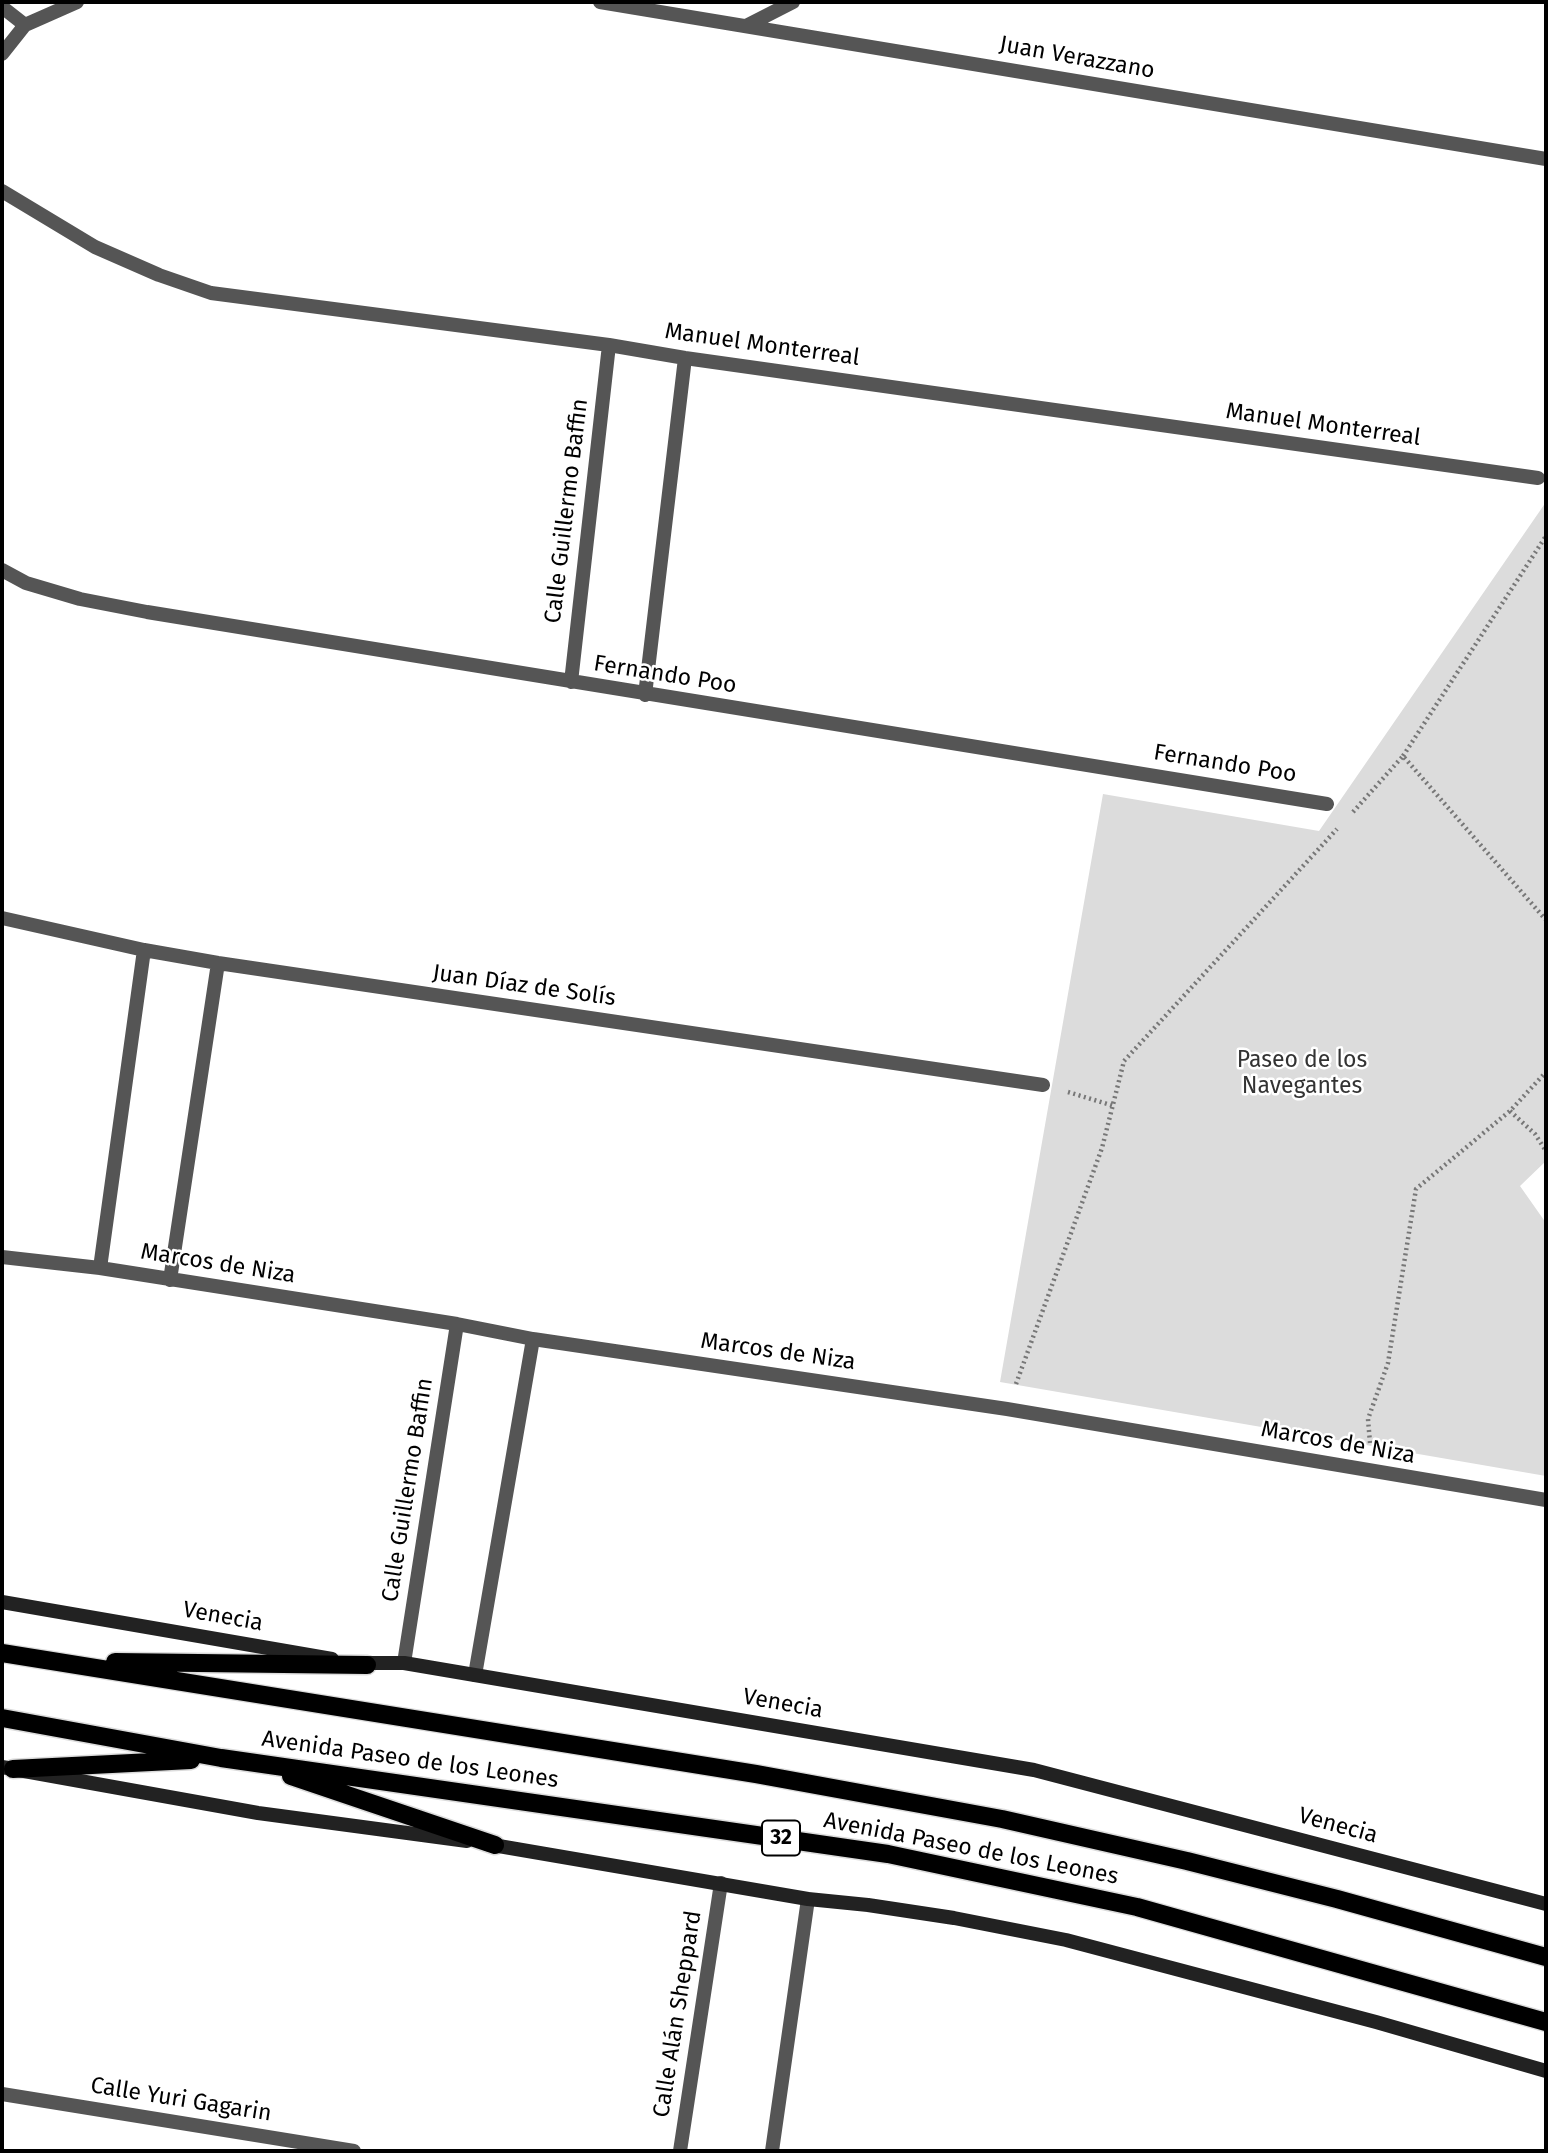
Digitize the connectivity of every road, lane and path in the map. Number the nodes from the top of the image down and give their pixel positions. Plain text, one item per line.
1 (77, 2) edge
2 (600, 2) edge
3 (793, 2) edge
4 (2, 6) edge
5 (25, 25) junction
6 (748, 25) junction
7 (2, 54) edge
8 (1546, 159) edge
9 (2, 191) edge
10 (609, 345) junction
11 (685, 358) junction
12 (1538, 478) dead end
13 (1546, 536) edge
14 (2, 570) edge
15 (571, 682) junction
16 (645, 695) junction
17 (1403, 756) junction
18 (1327, 804) dead end
19 (1347, 818) dead end
20 (1338, 828) dead end
21 (2, 918) edge
22 (1546, 920) edge
23 (144, 950) junction
24 (218, 963) junction
25 (1546, 1072) edge
26 (1042, 1085) joint
27 (1114, 1106) junction
28 (1510, 1111) junction
29 (1546, 1151) edge
30 (2, 1257) edge
31 (100, 1268) junction
32 (170, 1280) junction
33 (457, 1324) junction
34 (533, 1339) junction
35 (1007, 1409) junction
36 (1368, 1419) dead end
37 (1546, 1500) edge
38 (2, 1602) edge
39 (2, 1653) edge
40 (55, 1662) junction
41 (404, 1663) junction
42 (367, 1665) junction
43 (475, 1675) junction
44 (2, 1718) edge
45 (220, 1758) junction
46 (248, 1762) junction
47 (7, 1768) edge
48 (495, 1845) junction
49 (721, 1883) junction
50 (808, 1899) junction
51 (1546, 1904) edge
52 (1546, 1957) edge
53 (1546, 2022) edge
54 (1546, 2071) edge
55 (2, 2094) edge
56 (354, 2151) edge
57 (680, 2151) edge
58 (772, 2151) edge

1 - 5 street
2 - 6 street, Juan Verazzano
3 - 6 street
4 - 5 street
5 - 7 street
6 - 8 street, Juan Verazzano
9 - 10 street, Manuel Monterreal
10 - 11 street, Manuel Monterreal
10 - 15 street, Calle Guillermo Baffin
11 - 12 street, Manuel Monterreal
11 - 16 street
13 - 17 path
14 - 15 street, Fernando Poo
15 - 16 street, Fernando Poo
16 - 18 street, Fernando Poo
17 - 19 path
17 - 22 path
20 - 27 path
21 - 23 street, Juan Díaz de Solís
23 - 24 street, Juan Díaz de Solís
23 - 31 street
24 - 26 street, Juan Díaz de Solís
24 - 32 street
25 - 28 path
26 - 27 path
27 - 35 path
28 - 29 path
28 - 36 path
30 - 31 street, Marcos de Niza
31 - 32 street, Marcos de Niza
32 - 33 street, Marcos de Niza
33 - 34 street, Marcos de Niza
33 - 41 street, Calle Guillermo Baffin
34 - 35 street, Marcos de Niza
34 - 43 street
35 - 37 street, Marcos de Niza
38 - 42 street, Venecia
39 - 40 main road, Avenida Paseo de los Leones
40 - 42 main road
40 - 52 main road, Avenida Paseo de los Leones
41 - 42 street, Venecia
41 - 43 street, Venecia
43 - 51 street, Venecia
44 - 45 main road, Avenida Paseo de los Leones / 32
45 - 46 main road, Avenida Paseo de los Leones / 32
45 - 47 main road
46 - 48 main road
46 - 53 main road, Avenida Paseo de los Leones / 32
47 - 48 street
48 - 49 street
49 - 50 street
49 - 57 street, Calle Alán Sheppard
50 - 54 street
50 - 58 street
55 - 56 street, Calle Yuri Gagarin

